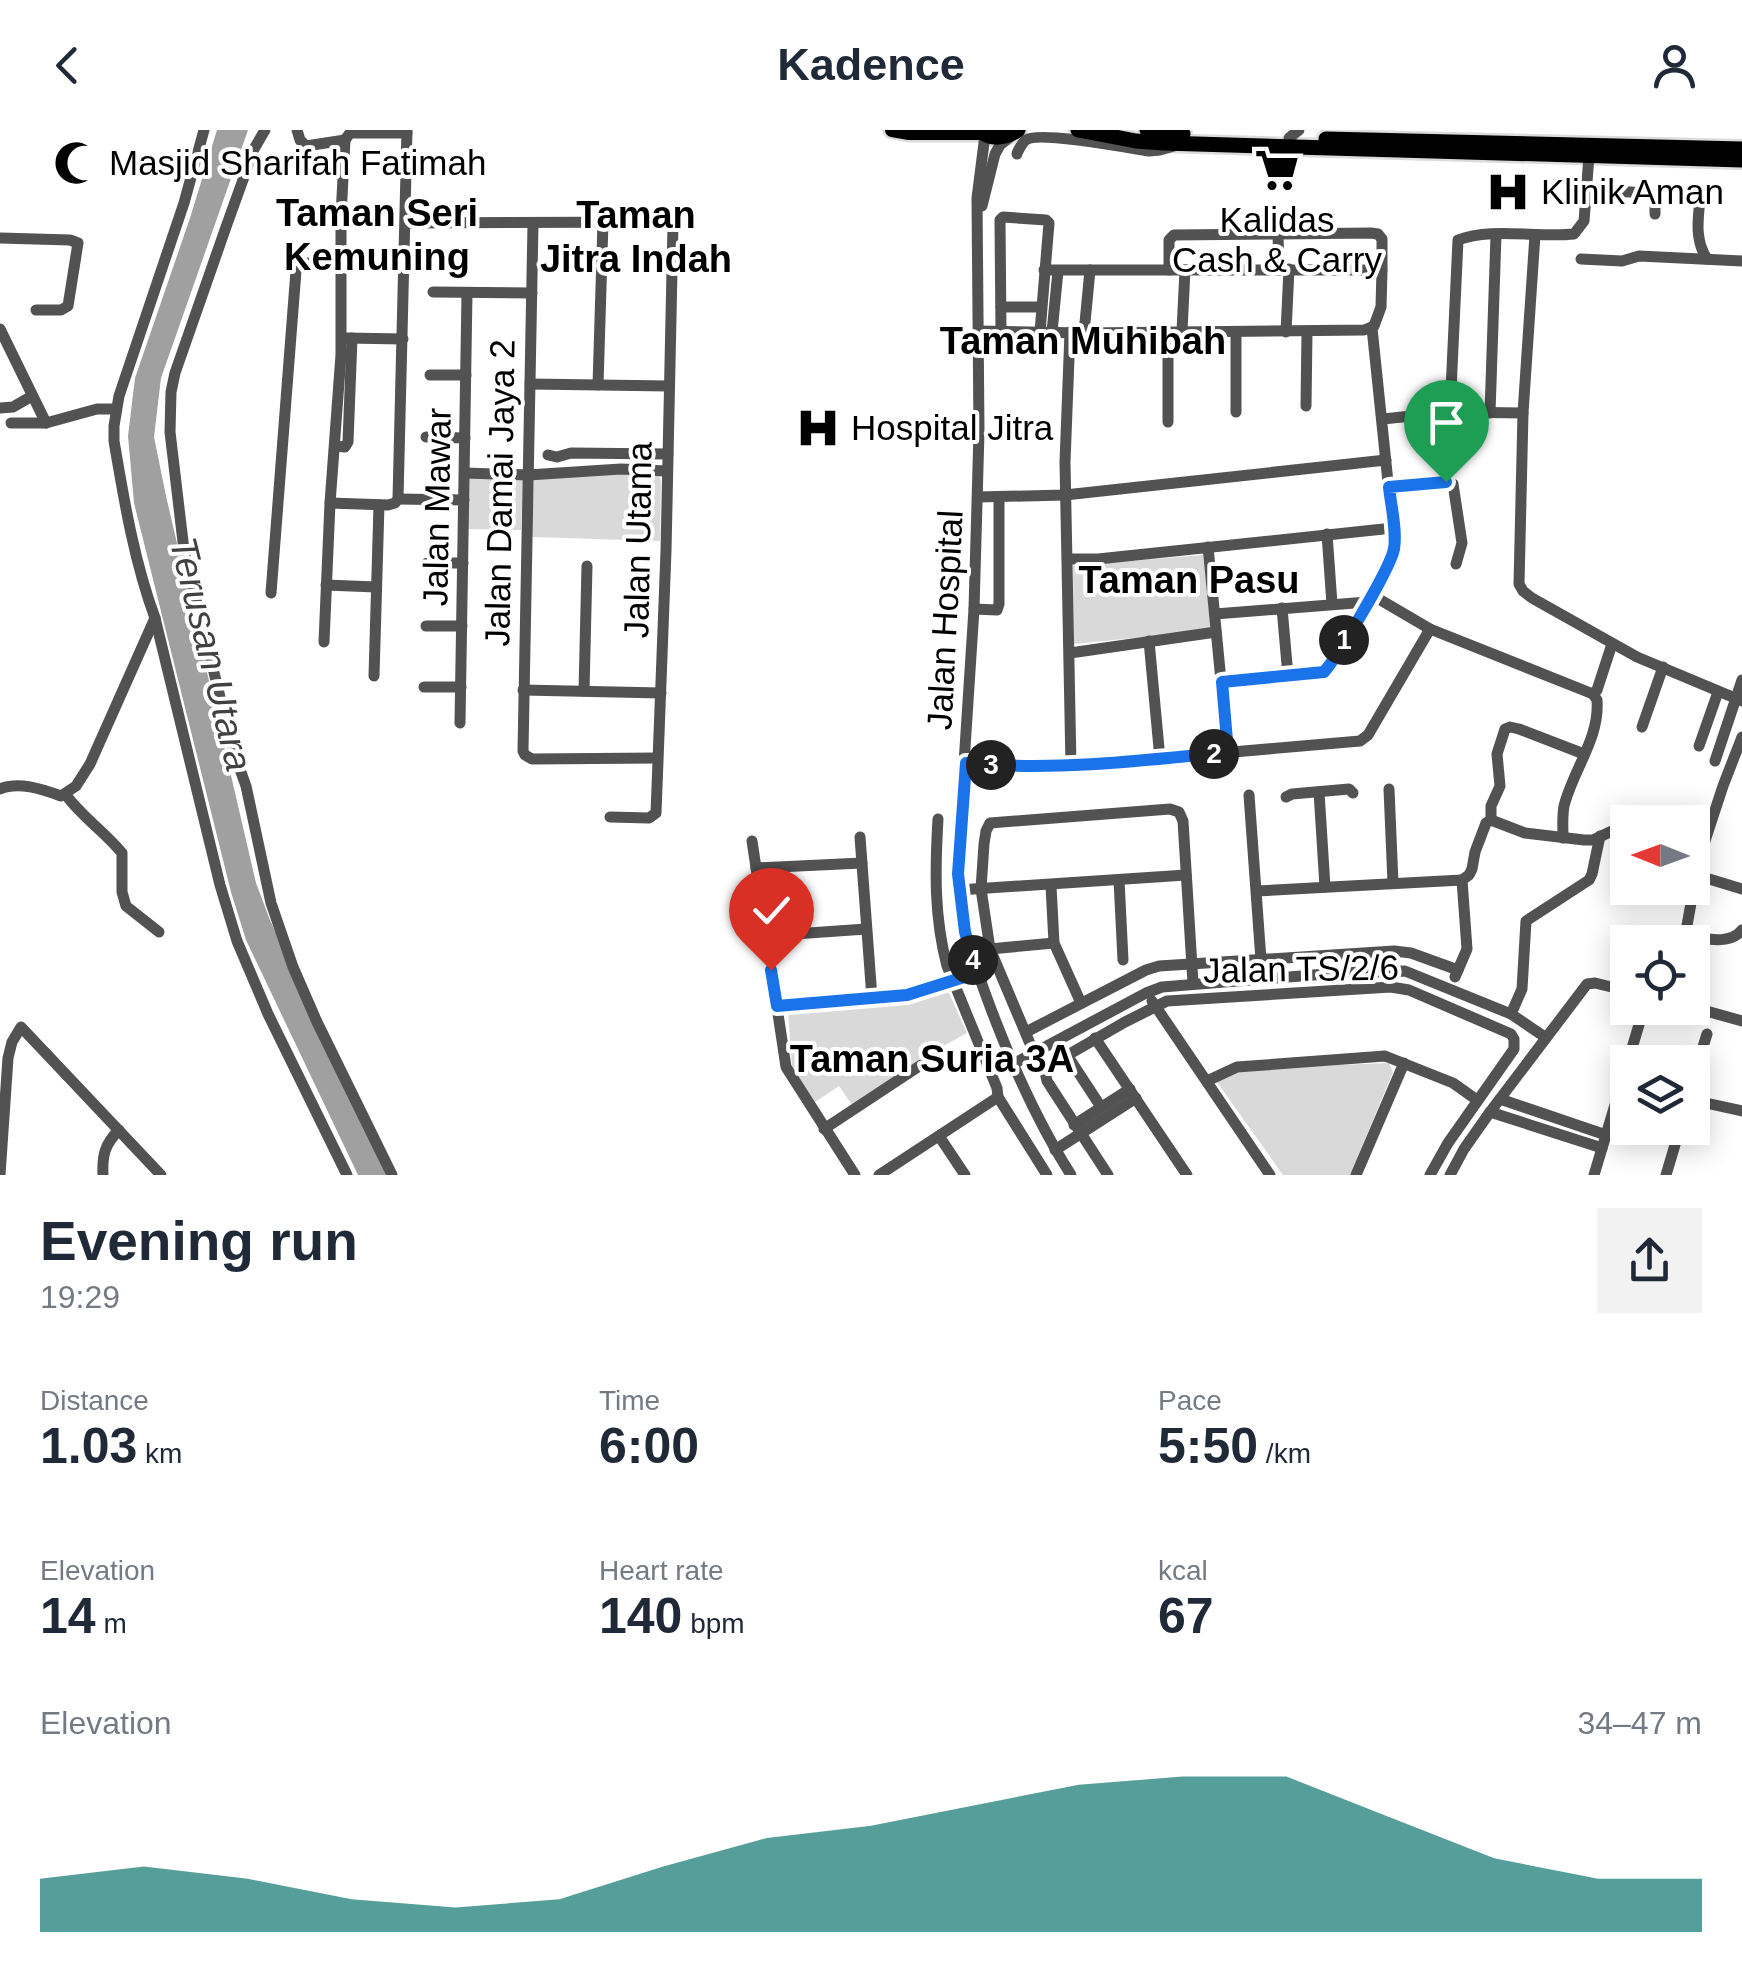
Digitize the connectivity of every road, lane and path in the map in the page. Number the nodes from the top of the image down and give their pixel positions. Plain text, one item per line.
1 (204, 130) edge
2 (265, 130) edge
3 (298, 130) edge
4 (892, 130) edge
5 (1078, 130) edge
6 (1150, 130) edge
7 (1018, 131) edge
8 (407, 132) edge
9 (981, 133) edge
10 (1294, 134) edge
11 (1323, 134) edge
12 (345, 140) junction
13 (1177, 144) junction
14 (1742, 149) edge
15 (1016, 154) dead end
16 (1589, 156) junction
17 (1742, 160) edge
18 (1588, 190) junction
19 (1701, 190) dead end
20 (1655, 214) dead end
21 (603, 222) junction
22 (406, 223) junction
23 (978, 223) junction
24 (534, 224) junction
25 (1278, 234) junction
26 (1496, 235) junction
27 (1535, 235) junction
28 (0, 238) edge
29 (1582, 259) dead end
30 (1707, 259) junction
31 (1742, 260) edge
32 (340, 265) junction
33 (1284, 269) junction
34 (1044, 270) junction
35 (1058, 270) junction
36 (1090, 270) junction
37 (1168, 270) junction
38 (1185, 270) junction
39 (1382, 270) junction
40 (433, 292) dead end
41 (468, 292) junction
42 (532, 293) junction
43 (1001, 307) junction
44 (1041, 307) junction
45 (36, 310) dead end
46 (1372, 328) junction
47 (0, 329) edge
48 (978, 331) junction
49 (1001, 332) junction
50 (1046, 332) junction
51 (1070, 332) junction
52 (1168, 332) junction
53 (1182, 332) junction
54 (1236, 332) junction
55 (1286, 332) junction
56 (1307, 332) junction
57 (1084, 333) junction
58 (347, 338) junction
59 (403, 339) junction
60 (430, 375) dead end
61 (466, 375) junction
62 (530, 384) junction
63 (598, 385) junction
64 (669, 386) junction
65 (32, 396) junction
66 (1306, 406) dead end
67 (0, 408) edge
68 (116, 410) junction
69 (1236, 412) dead end
70 (1450, 412) junction
71 (1490, 413) junction
72 (1523, 413) junction
73 (1383, 419) junction
74 (11, 422) dead end
75 (1168, 422) dead end
76 (46, 423) junction
77 (426, 437) dead end
78 (465, 438) junction
79 (548, 454) dead end
80 (622, 454) junction
81 (668, 454) junction
82 (1386, 460) junction
83 (621, 469) junction
84 (667, 472) junction
85 (464, 473) junction
86 (528, 475) junction
87 (1389, 487) junction
88 (1066, 495) junction
89 (978, 497) junction
90 (999, 497) junction
91 (398, 499) junction
92 (464, 500) junction
93 (330, 503) junction
94 (379, 505) junction
95 (1393, 528) junction
96 (1327, 534) junction
97 (1208, 547) junction
98 (1068, 559) junction
99 (427, 563) dead end
100 (463, 563) junction
101 (1456, 564) dead end
102 (588, 566) dead end
103 (326, 585) junction
104 (376, 586) junction
105 (271, 592) dead end
106 (1369, 598) junction
107 (1332, 604) junction
108 (1282, 608) junction
109 (974, 609) junction
110 (1214, 614) junction
111 (154, 618) junction
112 (426, 626) dead end
113 (462, 626) junction
114 (1430, 630) junction
115 (1216, 632) junction
116 (1149, 640) junction
117 (324, 642) dead end
118 (1612, 644) junction
119 (1070, 653) junction
120 (1662, 668) junction
121 (374, 676) dead end
122 (1288, 676) junction
123 (1742, 680) edge
124 (1222, 682) junction
125 (424, 687) dead end
126 (461, 687) junction
127 (523, 690) junction
128 (584, 691) junction
129 (1718, 692) junction
130 (661, 693) junction
131 (1593, 694) junction
132 (1739, 700) edge
133 (460, 723) dead end
134 (1642, 727) dead end
135 (1742, 737) edge
136 (1699, 746) dead end
137 (1228, 752) junction
138 (1584, 754) junction
139 (657, 758) junction
140 (1160, 759) junction
141 (1715, 760) dead end
142 (966, 763) junction
143 (1071, 766) junction
144 (1738, 768) edge
145 (0, 789) edge
146 (1389, 789) dead end
147 (1319, 792) junction
148 (1353, 792) dead end
149 (66, 795) junction
150 (1249, 796) dead end
151 (1286, 797) dead end
152 (610, 817) dead end
153 (1710, 817) edge
154 (938, 820) dead end
155 (1491, 820) junction
156 (1610, 832) edge
157 (860, 836) dead end
158 (1600, 836) junction
159 (1563, 838) junction
160 (752, 841) dead end
161 (862, 862) junction
162 (756, 868) junction
163 (1186, 875) junction
164 (1710, 879) edge
165 (1119, 880) junction
166 (1462, 880) junction
167 (1393, 883) junction
168 (1051, 886) junction
169 (1324, 887) junction
170 (981, 889) junction
171 (1742, 889) edge
172 (959, 890) junction
173 (1257, 892) junction
174 (866, 929) junction
175 (1742, 930) edge
176 (159, 932) dead end
177 (766, 936) junction
178 (1710, 940) edge
179 (1054, 943) junction
180 (990, 948) junction
181 (1123, 960) dead end
182 (1261, 960) junction
183 (1193, 964) junction
184 (1458, 970) junction
185 (977, 973) junction
186 (953, 982) junction
187 (1193, 983) junction
188 (1610, 987) edge
189 (1450, 988) junction
190 (1146, 992) junction
191 (872, 998) junction
192 (1081, 1003) junction
193 (777, 1006) junction
194 (1156, 1006) junction
195 (1710, 1012) edge
196 (1511, 1014) junction
197 (1742, 1021) edge
198 (1026, 1032) junction
199 (1706, 1034) dead end
200 (1095, 1038) junction
201 (1545, 1038) junction
202 (1703, 1045) edge
203 (1034, 1053) junction
204 (1067, 1055) junction
205 (1404, 1063) junction
206 (1014, 1064) junction
207 (920, 1066) dead end
208 (1208, 1081) junction
209 (1133, 1094) junction
210 (998, 1098) junction
211 (1476, 1100) junction
212 (1500, 1100) junction
213 (1710, 1104) edge
214 (1101, 1107) junction
215 (1742, 1111) edge
216 (1490, 1112) junction
217 (1610, 1123) edge
218 (824, 1129) junction
219 (119, 1130) junction
220 (1077, 1130) junction
221 (1606, 1134) junction
222 (939, 1136) junction
223 (1675, 1145) edge
224 (1602, 1148) junction
225 (1055, 1150) junction
226 (1455, 1173) edge
227 (0, 1175) edge
228 (102, 1175) edge
229 (160, 1175) edge
230 (347, 1175) edge
231 (392, 1175) edge
232 (855, 1175) edge
233 (879, 1175) edge
234 (965, 1175) edge
235 (1047, 1175) edge
236 (1071, 1175) edge
237 (1108, 1175) edge
238 (1187, 1175) edge
239 (1270, 1175) edge
240 (1356, 1175) edge
241 (1430, 1175) edge
242 (1594, 1175) edge
243 (1666, 1175) edge

1 - 68 street
2 - 231 street
3 - 12 street
4 - 9 main road
5 - 13 highway
6 - 10 highway
7 - 9 highway
7 - 23 street, Jalan Hospital
8 - 12 street
8 - 22 street
9 - 23 street, Jalan Hospital
10 - 11 highway
11 - 14 highway
12 - 32 street
13 - 15 street
13 - 16 highway
16 - 17 highway
16 - 18 street
18 - 20 street
18 - 27 street
19 - 30 street
21 - 24 street
21 - 63 street
21 - 64 street, Jalan Utama
22 - 24 street
22 - 59 street
23 - 48 street, Jalan Hospital
24 - 42 street, Jalan Damai Jaya 2
25 - 33 street
25 - 37 street
25 - 39 street
26 - 27 street
26 - 70 street
26 - 71 street
27 - 72 street
28 - 45 street
29 - 30 street
30 - 31 street
32 - 58 street
32 - 105 street
33 - 38 street
33 - 39 street
33 - 55 street
34 - 35 street
34 - 43 street
34 - 44 street
35 - 36 street
35 - 50 street
36 - 37 street
36 - 57 street
37 - 38 street
38 - 53 street
39 - 46 street
40 - 41 street
41 - 42 street
41 - 61 street, Jalan Mawar
42 - 62 street, Jalan Damai Jaya 2
43 - 44 street
43 - 49 street
44 - 50 street
46 - 56 street
46 - 73 street
47 - 65 street
48 - 49 street
48 - 89 street, Jalan Hospital
49 - 50 street
50 - 51 street
51 - 57 street
51 - 88 street
52 - 53 street
52 - 57 street
52 - 75 street
53 - 54 street
54 - 55 street
54 - 69 street
55 - 56 street
56 - 66 street
58 - 59 street
58 - 93 street
59 - 91 street
60 - 61 street
61 - 78 street, Jalan Mawar
62 - 63 street
62 - 86 street, Jalan Damai Jaya 2
63 - 64 street
64 - 81 street, Jalan Utama
65 - 67 street
65 - 76 street
68 - 76 street
68 - 111 street
70 - 71 street
70 - 73 street
71 - 72 street
72 - 118 street
73 - 82 street
74 - 76 street
77 - 78 street
78 - 85 street, Jalan Mawar
79 - 80 street
80 - 81 street
80 - 83 street
81 - 84 street, Jalan Utama
82 - 87 street
82 - 88 street
83 - 84 street
83 - 86 street
84 - 130 street, Jalan Utama
85 - 86 street
85 - 92 street, Jalan Mawar
86 - 127 street, Jalan Damai Jaya 2
87 - 95 street
87 - 101 street
88 - 90 street
88 - 98 street
89 - 90 street
89 - 109 street, Jalan Hospital
90 - 109 street
91 - 92 street
91 - 94 street
92 - 100 street, Jalan Mawar
93 - 94 street
93 - 103 street
94 - 104 street
95 - 96 street
95 - 106 street
96 - 97 street
96 - 107 street
97 - 98 street
97 - 110 street
98 - 119 street
99 - 100 street
100 - 113 street, Jalan Mawar
102 - 128 street
103 - 104 street
103 - 117 street
104 - 121 street
106 - 107 street
106 - 114 street
106 - 122 street
107 - 108 street
108 - 110 street
108 - 122 street
109 - 142 street, Jalan Hospital
110 - 115 street
111 - 149 street
111 - 230 street
112 - 113 street
113 - 126 street, Jalan Mawar
114 - 131 street
114 - 137 street
115 - 116 street
115 - 124 street
116 - 119 street
116 - 140 street
118 - 120 street
118 - 131 street
119 - 143 street
120 - 129 street
120 - 134 street
122 - 124 street
123 - 132 street
124 - 137 street
125 - 126 street
126 - 133 street, Jalan Mawar
127 - 128 street
127 - 139 street, Jalan Damai Jaya 2
128 - 130 street
129 - 132 street
129 - 136 street
130 - 139 street, Jalan Utama
131 - 138 street
132 - 141 street
135 - 144 street
137 - 140 street
138 - 155 street
138 - 159 street
139 - 152 street, Jalan Utama
140 - 143 street
142 - 143 street
142 - 172 street, Jalan Hospital
144 - 153 street
145 - 149 street
146 - 167 street
147 - 148 street
147 - 151 street
147 - 169 street
149 - 176 street
150 - 173 street
154 - 186 street
155 - 159 street
155 - 166 street
156 - 158 street
157 - 161 street
158 - 159 street
158 - 196 street
160 - 162 street
161 - 162 street
161 - 174 street
162 - 177 street
163 - 165 street
163 - 170 street
163 - 183 street
164 - 171 street
165 - 168 street
165 - 181 street
166 - 167 street
166 - 184 street
167 - 169 street
168 - 170 street
168 - 179 street
169 - 173 street
170 - 172 street
170 - 180 street
172 - 185 street, Jalan Hospital
173 - 182 street
174 - 177 street
174 - 191 street
175 - 178 street
177 - 193 street
179 - 180 street
179 - 192 street
180 - 198 street
182 - 183 street
182 - 184 street
183 - 187 street
183 - 192 street
184 - 189 street
185 - 186 street
185 - 206 street, Jalan Hospital
186 - 191 street
186 - 210 street
187 - 189 street
187 - 190 street
188 - 201 street
189 - 196 street
190 - 194 street
190 - 203 street
191 - 193 street
192 - 198 street
193 - 218 street
194 - 200 street
194 - 208 street
194 - 211 street, Jalan TS/2/6
195 - 197 street
196 - 201 street
198 - 203 street
199 - 202 street
200 - 204 street
200 - 209 street
201 - 212 street
203 - 206 street
204 - 214 street
204 - 220 street
205 - 208 street
205 - 211 street
205 - 240 street
206 - 225 street, Jalan Hospital
207 - 218 street
208 - 239 street
209 - 214 street
209 - 220 street
209 - 238 street
210 - 222 street
210 - 235 street
211 - 241 street, Jalan TS/2/6
212 - 216 street
212 - 221 street
213 - 215 street
214 - 220 street
216 - 224 street
216 - 226 street
217 - 221 street
218 - 232 street
219 - 227 street
219 - 228 street
219 - 229 street
220 - 225 street
220 - 237 street
221 - 224 street
222 - 233 street
222 - 234 street
223 - 243 street
224 - 242 street
225 - 236 street, Jalan Hospital

